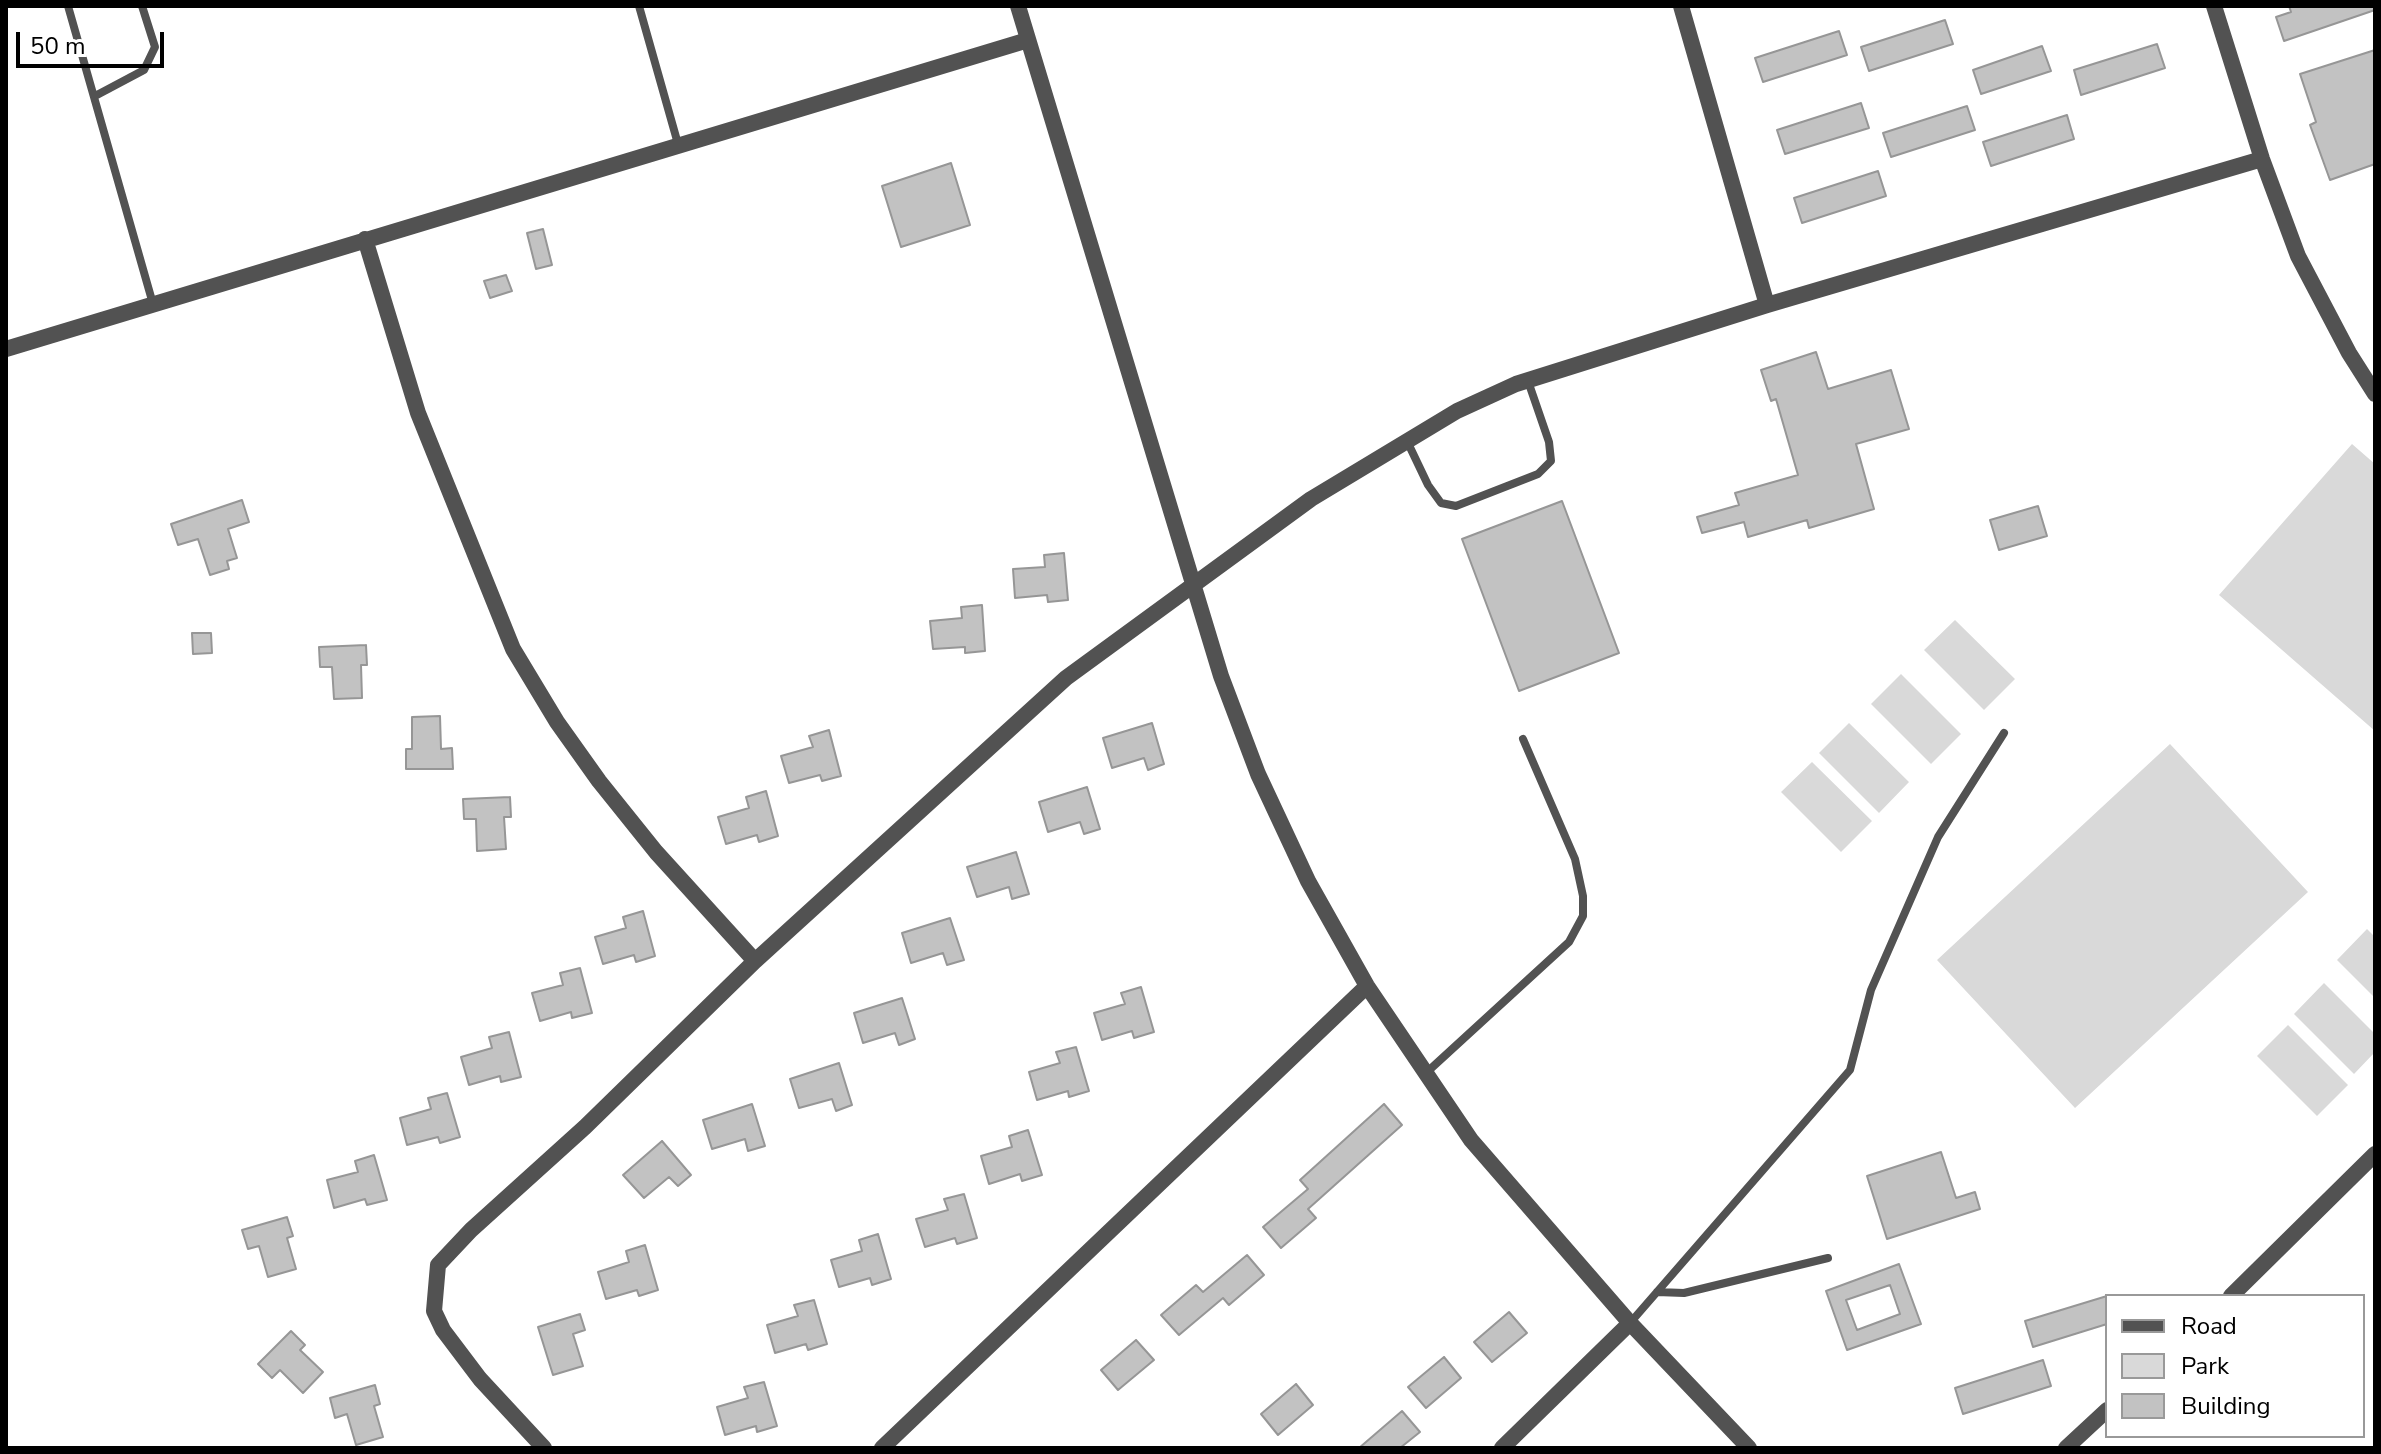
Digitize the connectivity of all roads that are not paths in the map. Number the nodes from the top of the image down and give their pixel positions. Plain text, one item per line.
1 (68, 6) edge
2 (142, 6) edge
3 (639, 6) edge
4 (1018, 6) edge
5 (1681, 6) edge
6 (2214, 6) edge
7 (1028, 40) junction
8 (95, 96) junction
9 (678, 144) junction
10 (2262, 159) junction
11 (365, 239) junction
12 (153, 304) junction
13 (1767, 305) junction
14 (6, 349) edge
15 (1528, 381) junction
16 (2375, 394) edge
17 (1407, 440) junction
18 (1193, 585) junction
19 (2004, 733) dead end
20 (1523, 739) dead end
21 (755, 961) junction
22 (1367, 986) junction
23 (1426, 1073) junction
24 (2375, 1154) edge
25 (1828, 1258) dead end
26 (1657, 1292) junction
27 (2233, 1294) edge
28 (1630, 1323) junction
29 (2105, 1412) edge
30 (544, 1448) edge
31 (882, 1448) edge
32 (1502, 1448) edge
33 (1749, 1448) edge
34 (2066, 1448) edge

1 - 8 lane
2 - 8 lane
3 - 9 lane
4 - 7 street
5 - 13 street
6 - 10 street
7 - 9 street
7 - 18 street
8 - 12 lane
9 - 11 street
10 - 13 street
10 - 16 street
11 - 12 street
11 - 21 street
12 - 14 street
13 - 15 street
15 - 17 street
15 - 17 lane
17 - 18 street
18 - 21 street
18 - 22 street
19 - 26 lane
20 - 23 lane
21 - 30 street
22 - 23 street
22 - 31 street
23 - 28 street
24 - 27 street
25 - 26 lane
26 - 28 lane
28 - 32 street
28 - 33 street
29 - 34 street

